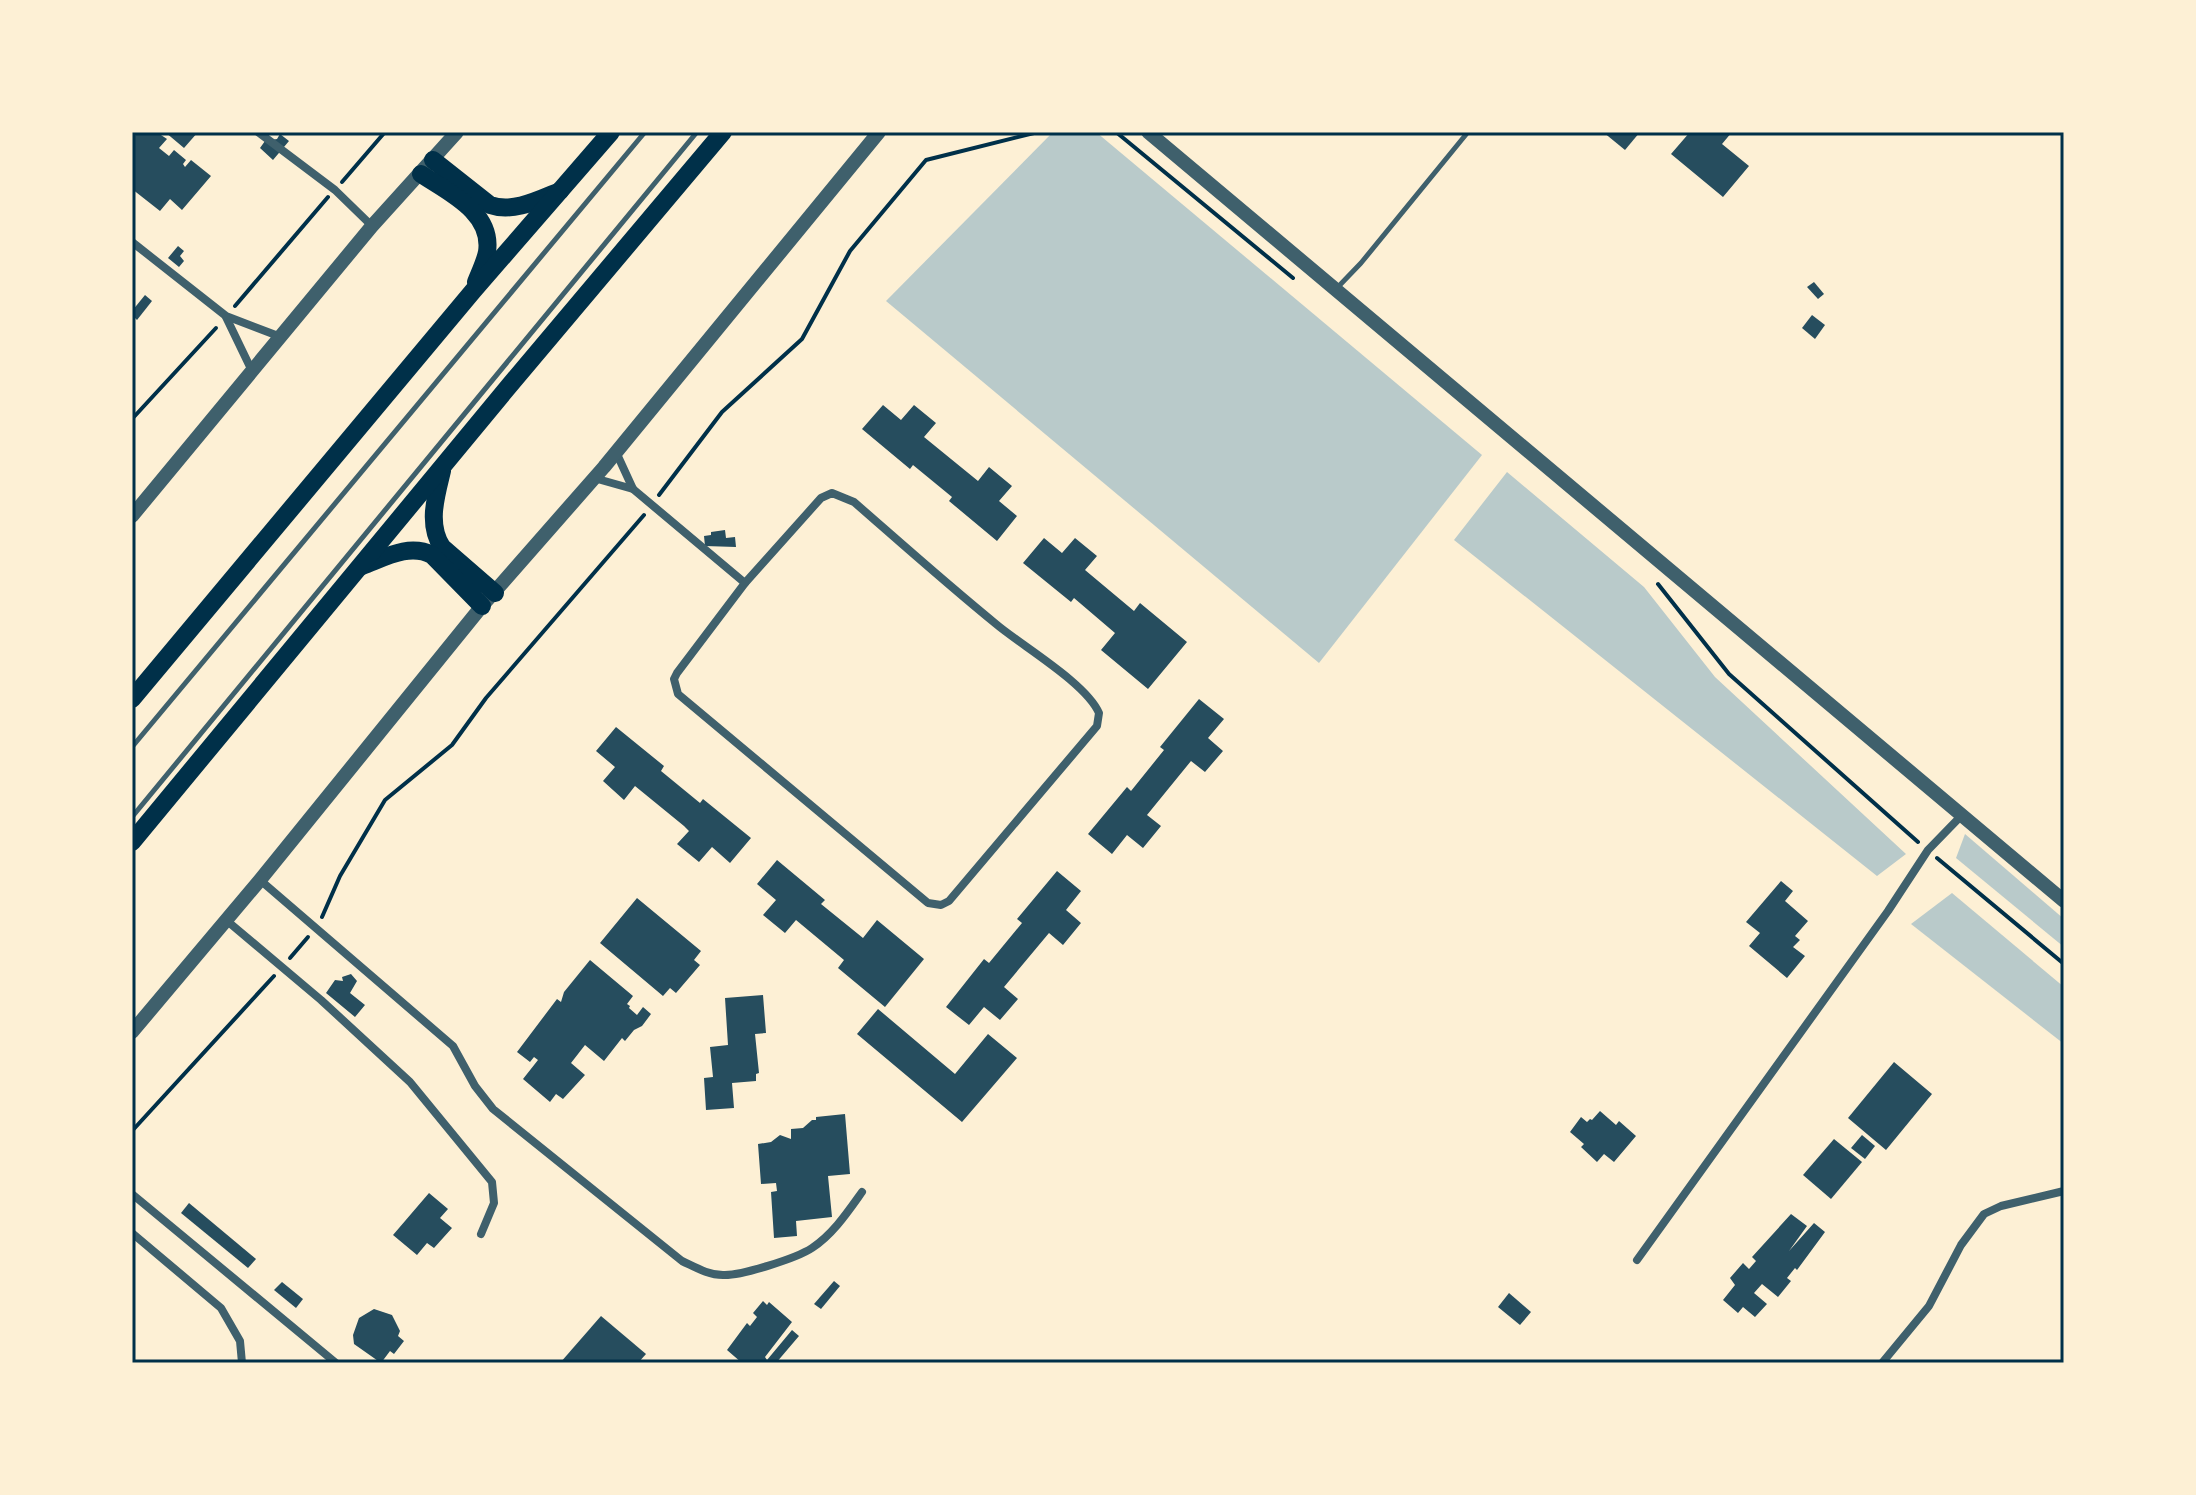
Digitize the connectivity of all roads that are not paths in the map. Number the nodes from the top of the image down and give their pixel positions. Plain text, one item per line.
1 (258, 132) edge
2 (457, 132) edge
3 (611, 132) edge
4 (645, 132) edge
5 (697, 132) edge
6 (723, 132) edge
7 (879, 132) edge
8 (1148, 132) edge
9 (1468, 132) edge
10 (427, 167) junction
11 (563, 190) junction
12 (372, 226) junction
13 (132, 242) edge
14 (1336, 289) junction
15 (473, 291) junction
16 (226, 316) junction
17 (282, 337) junction
18 (253, 373) junction
19 (616, 452) junction
20 (444, 464) junction
21 (594, 478) junction
22 (633, 489) junction
23 (132, 516) edge
24 (359, 567) junction
25 (745, 583) junction
26 (489, 600) junction
27 (132, 699) edge
28 (132, 747) edge
29 (1962, 815) junction
30 (132, 817) edge
31 (132, 842) edge
32 (260, 880) junction
33 (2064, 901) edge
34 (226, 920) junction
35 (132, 1032) edge
36 (2064, 1191) edge
37 (862, 1192) dead end
38 (132, 1194) edge
39 (132, 1233) edge
40 (481, 1234) dead end
41 (1637, 1260) dead end
42 (242, 1363) edge
43 (336, 1363) edge
44 (1882, 1363) edge

1 - 12 street
2 - 10 street
3 - 11 highway
4 - 28 lane
5 - 30 lane
6 - 20 highway
7 - 19 street
8 - 14 street
9 - 14 lane
10 - 11 highway
10 - 12 street
10 - 15 highway
11 - 15 highway
12 - 17 street
13 - 16 street
14 - 29 street
15 - 27 highway
16 - 17 street
16 - 18 street
17 - 18 street
18 - 23 street
19 - 21 street
19 - 22 street
20 - 24 highway
20 - 26 highway
21 - 22 street
21 - 26 street
22 - 25 street
24 - 26 highway
24 - 31 highway
25 - 25 street
26 - 32 street
29 - 33 street
29 - 41 street
32 - 34 street
32 - 37 street
34 - 35 street
34 - 40 street
36 - 44 street
38 - 43 street
39 - 42 street

